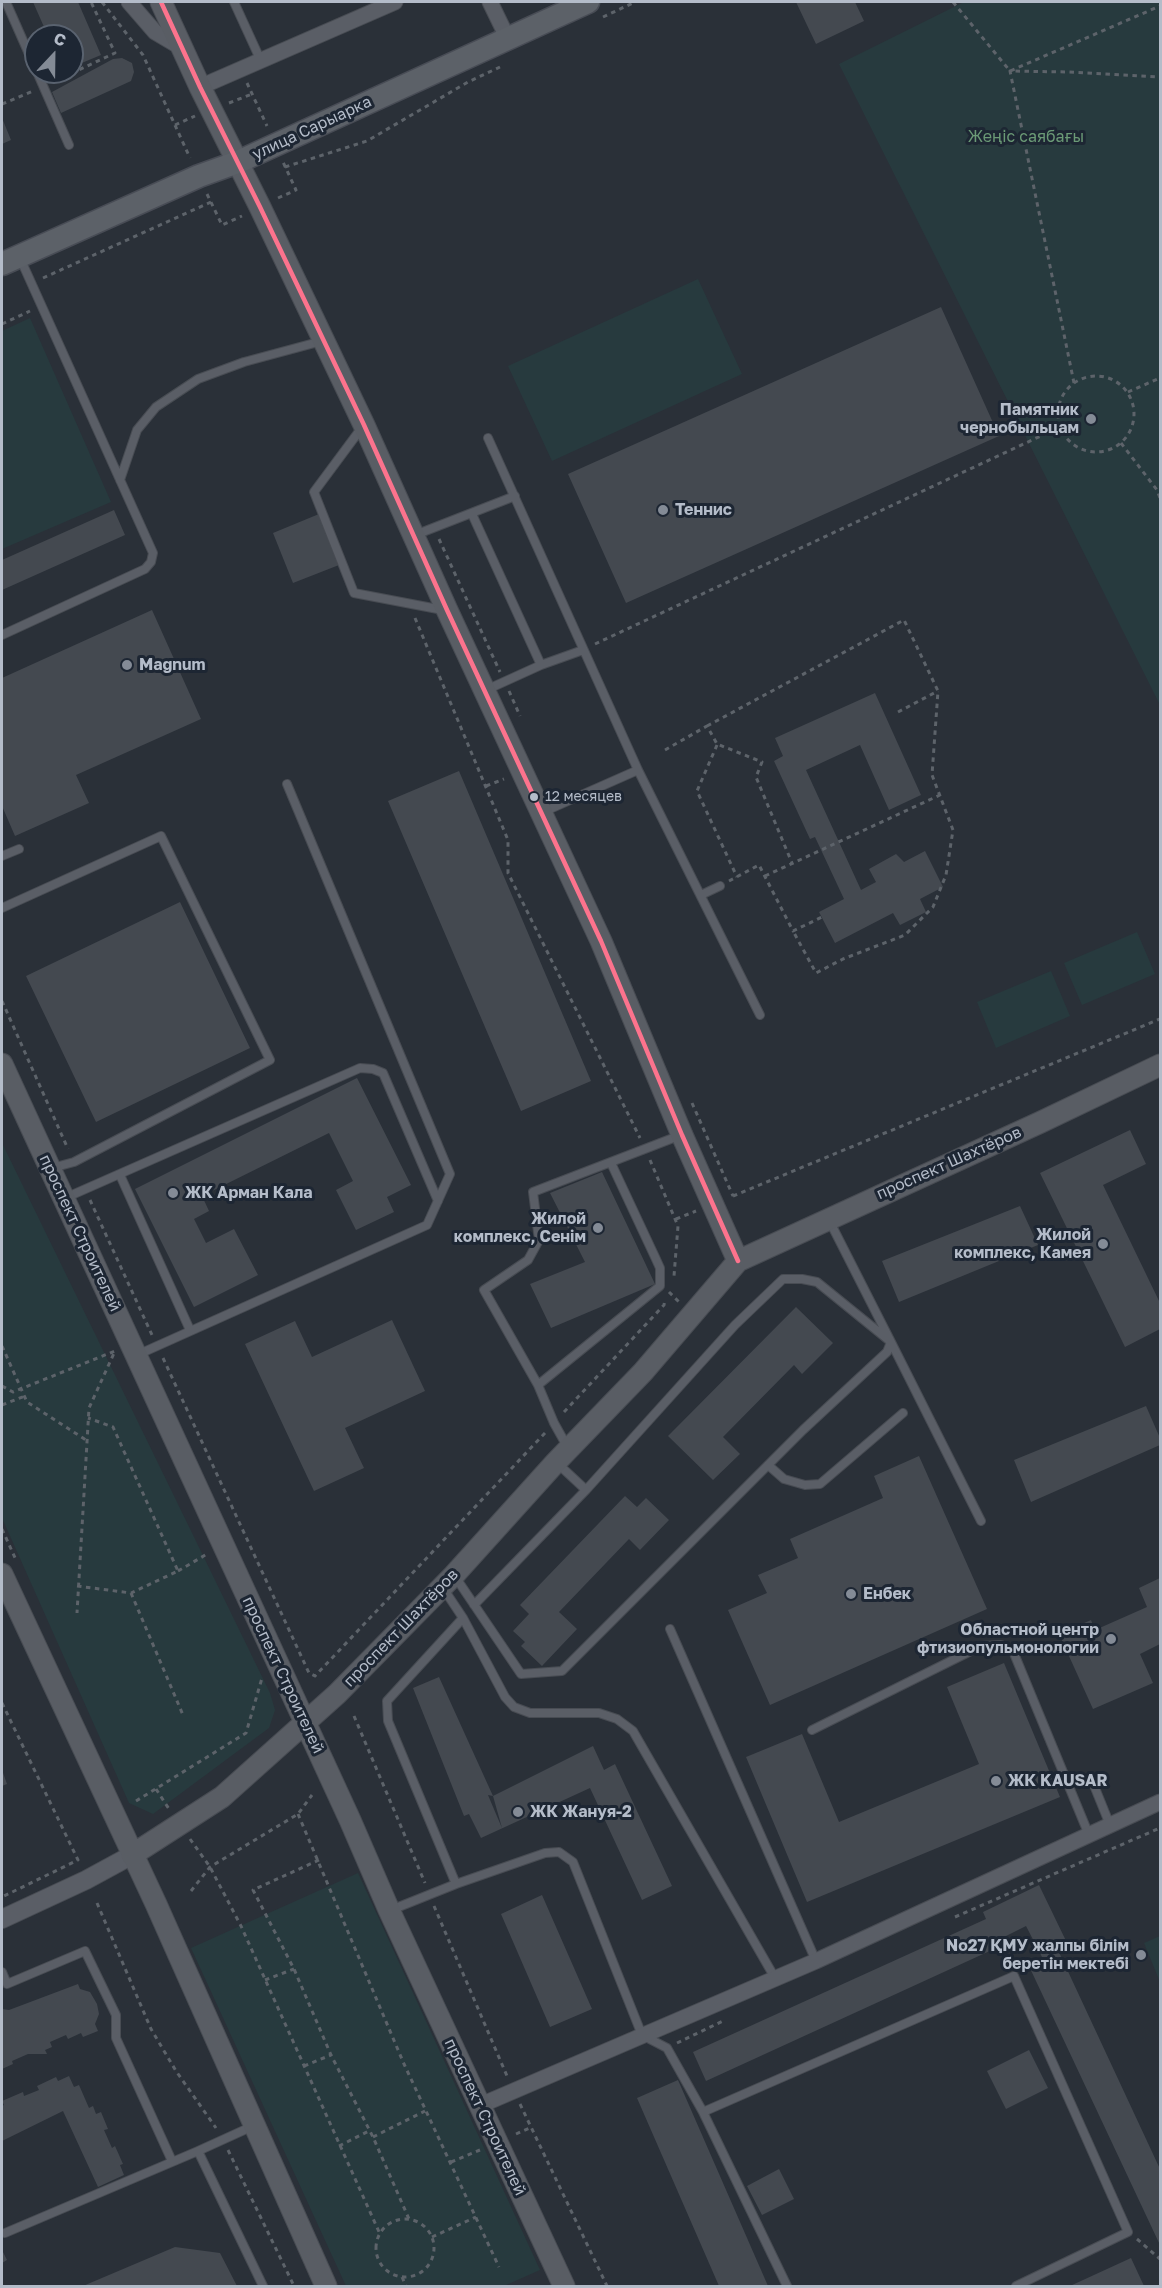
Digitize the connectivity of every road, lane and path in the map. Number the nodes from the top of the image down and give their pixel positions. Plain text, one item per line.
1 (6, 2) edge
2 (91, 2) edge
3 (129, 2) edge
4 (161, 2) edge
5 (234, 2) edge
6 (395, 2) edge
7 (490, 2) edge
8 (635, 2) edge
9 (953, 2) edge
10 (1161, 6) edge
11 (592, 11) edge
12 (507, 37) junction
13 (24, 43) edge
14 (182, 48) junction
15 (261, 61) junction
16 (500, 67) dead end
17 (1010, 71) junction
18 (1161, 77) edge
19 (43, 86) junction
20 (200, 87) junction
21 (2, 104) edge
22 (69, 145) dead end
23 (238, 162) junction
24 (285, 167) dead end
25 (211, 202) dead end
26 (10, 260) edge
27 (31, 284) junction
28 (40, 306) junction
29 (2, 324) edge
30 (324, 341) junction
31 (1161, 378) edge
32 (1074, 383) junction
33 (1128, 392) junction
34 (364, 425) junction
35 (1060, 428) junction
36 (488, 438) dead end
37 (1121, 443) junction
38 (120, 480) junction
39 (515, 496) junction
40 (1161, 498) edge
41 (472, 514) junction
42 (413, 536) junction
43 (409, 603) junction
44 (447, 610) junction
45 (2, 635) edge
46 (583, 650) junction
47 (541, 665) junction
48 (485, 691) junction
49 (938, 691) junction
50 (898, 712) dead end
51 (707, 726) junction
52 (717, 744) junction
53 (665, 750) dead end
54 (638, 770) junction
55 (287, 784) dead end
56 (940, 795) junction
57 (541, 812) junction
58 (20, 849) dead end
59 (2, 856) edge
60 (792, 863) junction
61 (765, 876) junction
62 (737, 877) junction
63 (720, 886) joint
64 (700, 895) junction
65 (2, 908) edge
66 (822, 917) dead end
67 (793, 931) junction
68 (760, 1015) dead end
69 (1161, 1019) edge
70 (2, 1064) edge
71 (1161, 1065) edge
72 (682, 1135) junction
73 (645, 1149) junction
74 (611, 1163) junction
75 (51, 1169) junction
76 (120, 1174) junction
77 (64, 1198) junction
78 (438, 1201) junction
79 (714, 1204) junction
80 (828, 1218) junction
81 (738, 1260) junction
82 (672, 1282) dead end
83 (668, 1291) dead end
84 (190, 1330) junction
85 (891, 1342) junction
86 (2, 1346) edge
87 (136, 1355) junction
88 (538, 1385) junction
89 (2, 1386) edge
90 (21, 1388) junction
91 (25, 1396) junction
92 (2, 1405) edge
93 (903, 1413) dead end
94 (88, 1418) junction
95 (554, 1423) junction
96 (86, 1440) junction
97 (563, 1456) junction
98 (768, 1465) junction
99 (586, 1490) junction
100 (981, 1521) dead end
101 (2, 1529) edge
102 (9, 1568) edge
103 (448, 1581) junction
104 (77, 1586) junction
105 (130, 1593) junction
106 (474, 1605) junction
107 (77, 1613) dead end
108 (463, 1618) junction
109 (670, 1629) dead end
110 (315, 1676) dead end
111 (262, 1677) dead end
112 (2, 1703) edge
113 (183, 1715) dead end
114 (354, 1716) dead end
115 (305, 1723) junction
116 (812, 1730) dead end
117 (1091, 1779) dead end
118 (312, 1795) dead end
119 (136, 1801) dead end
120 (1161, 1802) edge
121 (298, 1814) junction
122 (1110, 1825) junction
123 (1089, 1835) junction
124 (132, 1855) junction
125 (319, 1860) junction
126 (210, 1867) junction
127 (456, 1884) junction
128 (191, 1891) dead end
129 (429, 1894) junction
130 (2, 1897) edge
131 (97, 1903) dead end
132 (389, 1910) junction
133 (2, 1919) edge
134 (816, 1961) junction
135 (294, 1969) junction
136 (2, 1972) edge
137 (776, 1978) junction
138 (264, 1980) junction
139 (642, 2035) junction
140 (331, 2055) junction
141 (304, 2066) junction
142 (514, 2092) junction
143 (481, 2105) junction
144 (425, 2111) junction
145 (703, 2112) junction
146 (254, 2125) junction
147 (369, 2131) junction
148 (373, 2137) junction
149 (223, 2140) junction
150 (339, 2146) junction
151 (198, 2151) junction
152 (172, 2161) junction
153 (476, 2217) junction
154 (410, 2219) junction
155 (1128, 2232) junction
156 (5, 2233) dead end
157 (380, 2234) junction
158 (432, 2237) junction
159 (1161, 2259) edge
160 (499, 2267) dead end
161 (402, 2276) junction
162 (558, 2285) edge
163 (263, 2286) edge
164 (294, 2286) edge
165 (326, 2286) edge
166 (406, 2286) edge
167 (607, 2286) edge
168 (787, 2286) edge
169 (1016, 2286) edge

1 - 13 lane
2 - 19 path
3 - 14 street
4 - 14 main road
5 - 15 lane
6 - 15 street
7 - 12 street
8 - 11 path
9 - 17 path
10 - 17 path
11 - 12 main road, улица Сарыарка
12 - 23 main road, улица Сарыарка
14 - 20 main road
15 - 20 street
16 - 24 path
17 - 18 path
17 - 32 path
19 - 21 path
19 - 22 lane
20 - 23 main road
23 - 26 main road, улица Сарыарка
23 - 30 main road
25 - 27 path
26 - 27 lane
27 - 28 lane
28 - 29 path
28 - 38 lane
30 - 34 main road
30 - 38 lane
31 - 33 path
32 - 33 path
32 - 35 path
33 - 37 path
34 - 42 main road
34 - 43 lane
35 - 37 path
35 - 46 path
36 - 39 lane
37 - 40 path
38 - 45 lane
39 - 41 lane
39 - 46 lane
41 - 42 lane
41 - 47 lane
42 - 44 main road
43 - 44 lane
43 - 73 path
44 - 48 main road
46 - 47 lane
46 - 54 lane
47 - 48 lane
48 - 57 main road
49 - 50 path
49 - 51 path
49 - 56 path
51 - 52 path
51 - 53 path
52 - 60 path
52 - 62 path
54 - 57 lane
54 - 64 lane
55 - 78 lane
56 - 60 path
56 - 67 path
57 - 72 main road
58 - 59 lane
60 - 61 path
61 - 62 path
61 - 67 path
62 - 63 path
63 - 64 lane
64 - 68 lane
65 - 75 lane
66 - 67 path
69 - 79 path
70 - 75 main road, проспект Строителей
71 - 80 main road, проспект Шахтёров
72 - 73 lane
72 - 79 main road
73 - 74 lane
73 - 82 path
74 - 88 lane
74 - 88 lane
75 - 77 main road, проспект Строителей
76 - 77 lane
76 - 78 lane
76 - 84 lane
77 - 87 main road, проспект Строителей
78 - 84 lane
79 - 81 main road
80 - 81 main road, проспект Шахтёров
80 - 85 lane
81 - 97 main road, проспект Шахтёров
83 - 95 path
84 - 87 lane
85 - 98 lane
85 - 99 lane
85 - 100 lane
86 - 90 path
87 - 115 main road, проспект Строителей
88 - 95 lane
89 - 90 path
90 - 91 path
90 - 94 path
91 - 92 path
91 - 96 path
93 - 98 lane
94 - 96 path
94 - 105 path
95 - 97 lane
95 - 110 path
96 - 104 path
97 - 99 lane
97 - 103 main road, проспект Шахтёров
98 - 106 lane
99 - 106 lane
101 - 102 path
102 - 124 main road
103 - 106 lane
103 - 108 lane
103 - 115 main road, проспект Шахтёров
104 - 105 path
104 - 107 path
105 - 113 path
108 - 127 lane
108 - 137 lane
109 - 134 lane
111 - 119 path
112 - 130 path
114 - 129 path
115 - 124 main road, проспект Шахтёров
115 - 132 main road, проспект Строителей
116 - 123 lane
117 - 122 lane
118 - 121 path
120 - 122 street
121 - 125 path
121 - 126 path
122 - 123 street
123 - 134 street
124 - 133 street, проспект Шахтёров
124 - 146 main road
125 - 135 path
125 - 144 path
126 - 128 path
126 - 138 path
127 - 129 lane
127 - 139 lane
129 - 132 lane
129 - 142 path
131 - 149 path
132 - 143 main road, проспект Строителей
134 - 137 street
135 - 138 path
135 - 140 path
136 - 152 lane
137 - 139 street
138 - 141 path
139 - 142 street
139 - 145 lane
140 - 141 path
140 - 147 path
141 - 150 path
142 - 143 street
142 - 167 path
143 - 162 main road, проспект Строителей
144 - 148 path
144 - 153 path
145 - 155 lane
145 - 168 lane
146 - 149 lane
146 - 165 main road
147 - 148 path
147 - 150 path
148 - 154 path
149 - 151 lane
149 - 164 path
150 - 157 path
151 - 152 lane
151 - 163 lane
152 - 156 lane
153 - 158 path
153 - 160 path
154 - 157 path
154 - 158 path
155 - 159 path
155 - 169 lane
157 - 161 path
158 - 161 path
161 - 166 path

